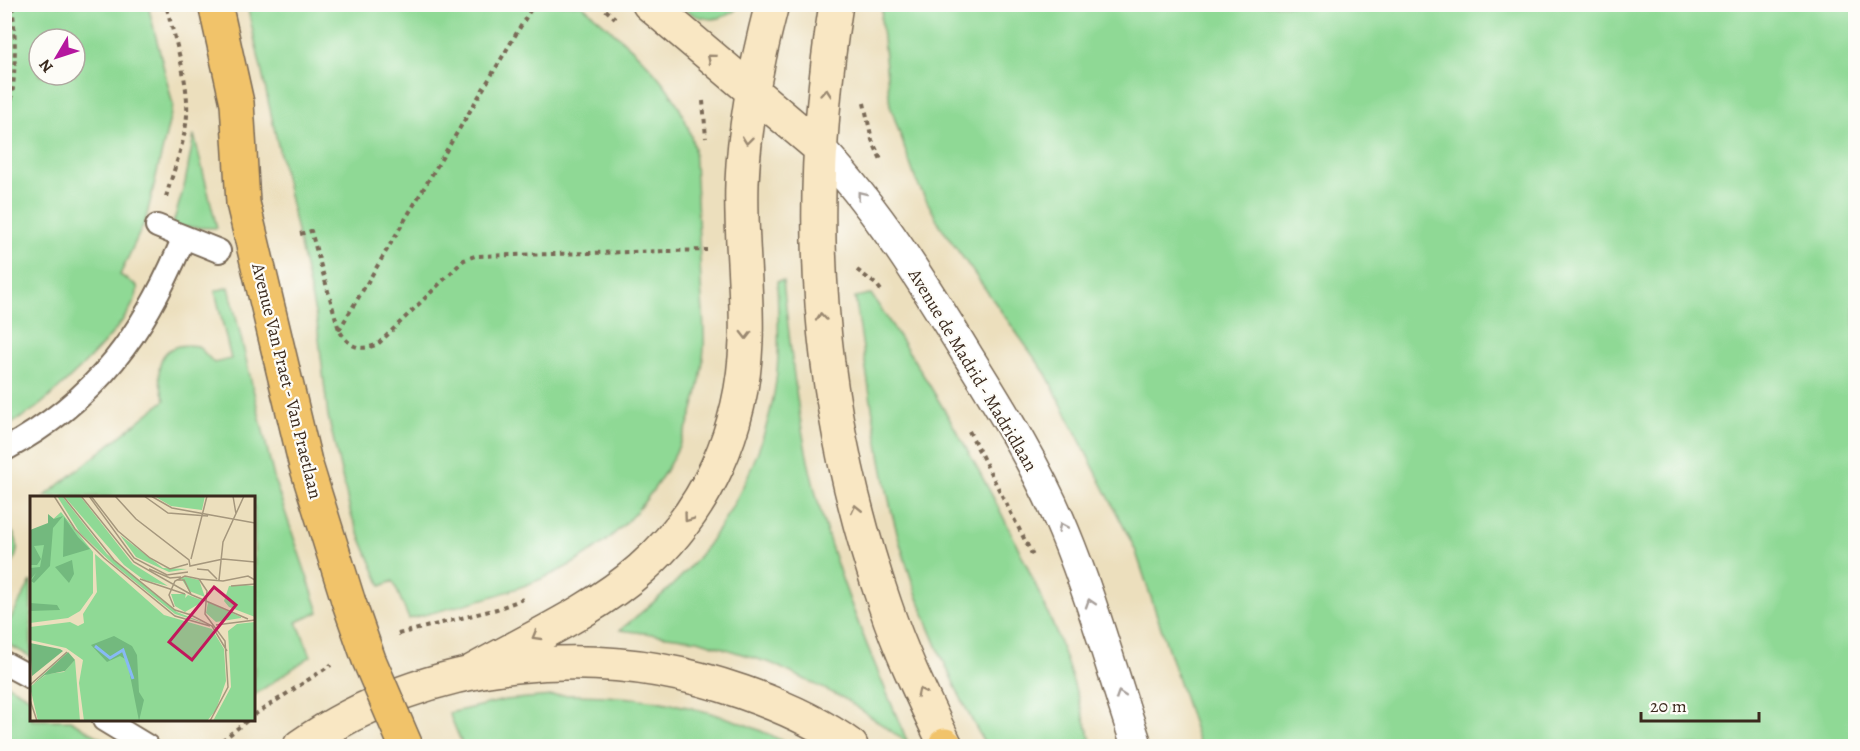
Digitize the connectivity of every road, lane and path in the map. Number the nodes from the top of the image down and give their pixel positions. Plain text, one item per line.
1 (12, 4) edge
2 (166, 4) edge
3 (215, 4) edge
4 (534, 4) edge
5 (649, 4) edge
6 (772, 4) edge
7 (836, 4) edge
8 (753, 93) junction
9 (862, 93) dead end
10 (4, 145) edge
11 (821, 149) junction
12 (886, 170) dead end
13 (157, 226) joint
14 (300, 234) dead end
15 (184, 237) junction
16 (710, 250) dead end
17 (219, 251) dead end
18 (854, 268) dead end
19 (884, 294) dead end
20 (339, 330) junction
21 (966, 426) dead end
22 (4, 450) edge
23 (1035, 562) dead end
24 (525, 598) dead end
25 (388, 639) dead end
26 (339, 660) dead end
27 (4, 663) edge
28 (471, 672) junction
29 (30, 677) edge
30 (255, 714) edge
31 (106, 721) edge
32 (247, 721) edge
33 (144, 744) edge
34 (946, 746) edge
35 (214, 747) edge
36 (300, 747) edge
37 (406, 747) edge
38 (851, 747) edge
39 (1137, 747) edge

1 - 10 path
2 - 13 path
3 - 37 main road, Avenue Van Praet - Van Praetlaan, bridge
4 - 20 path
8 -> 5 main road
6 - 8 main road
11 -> 7 main road
8 - 11 main road
8 -> 28 main road
9 - 12 path
34 -> 11 main road
39 -> 11 street, Avenue de Madrid - Madridlaan
13 - 15 street
14 - 20 path
15 - 17 street
15 - 22 street
16 - 20 path
18 - 19 path
21 - 23 path
24 - 25 path
26 - 30 path
27 - 29 street
28 - 36 main road
28 - 38 main road
31 - 33 street
32 - 35 path

